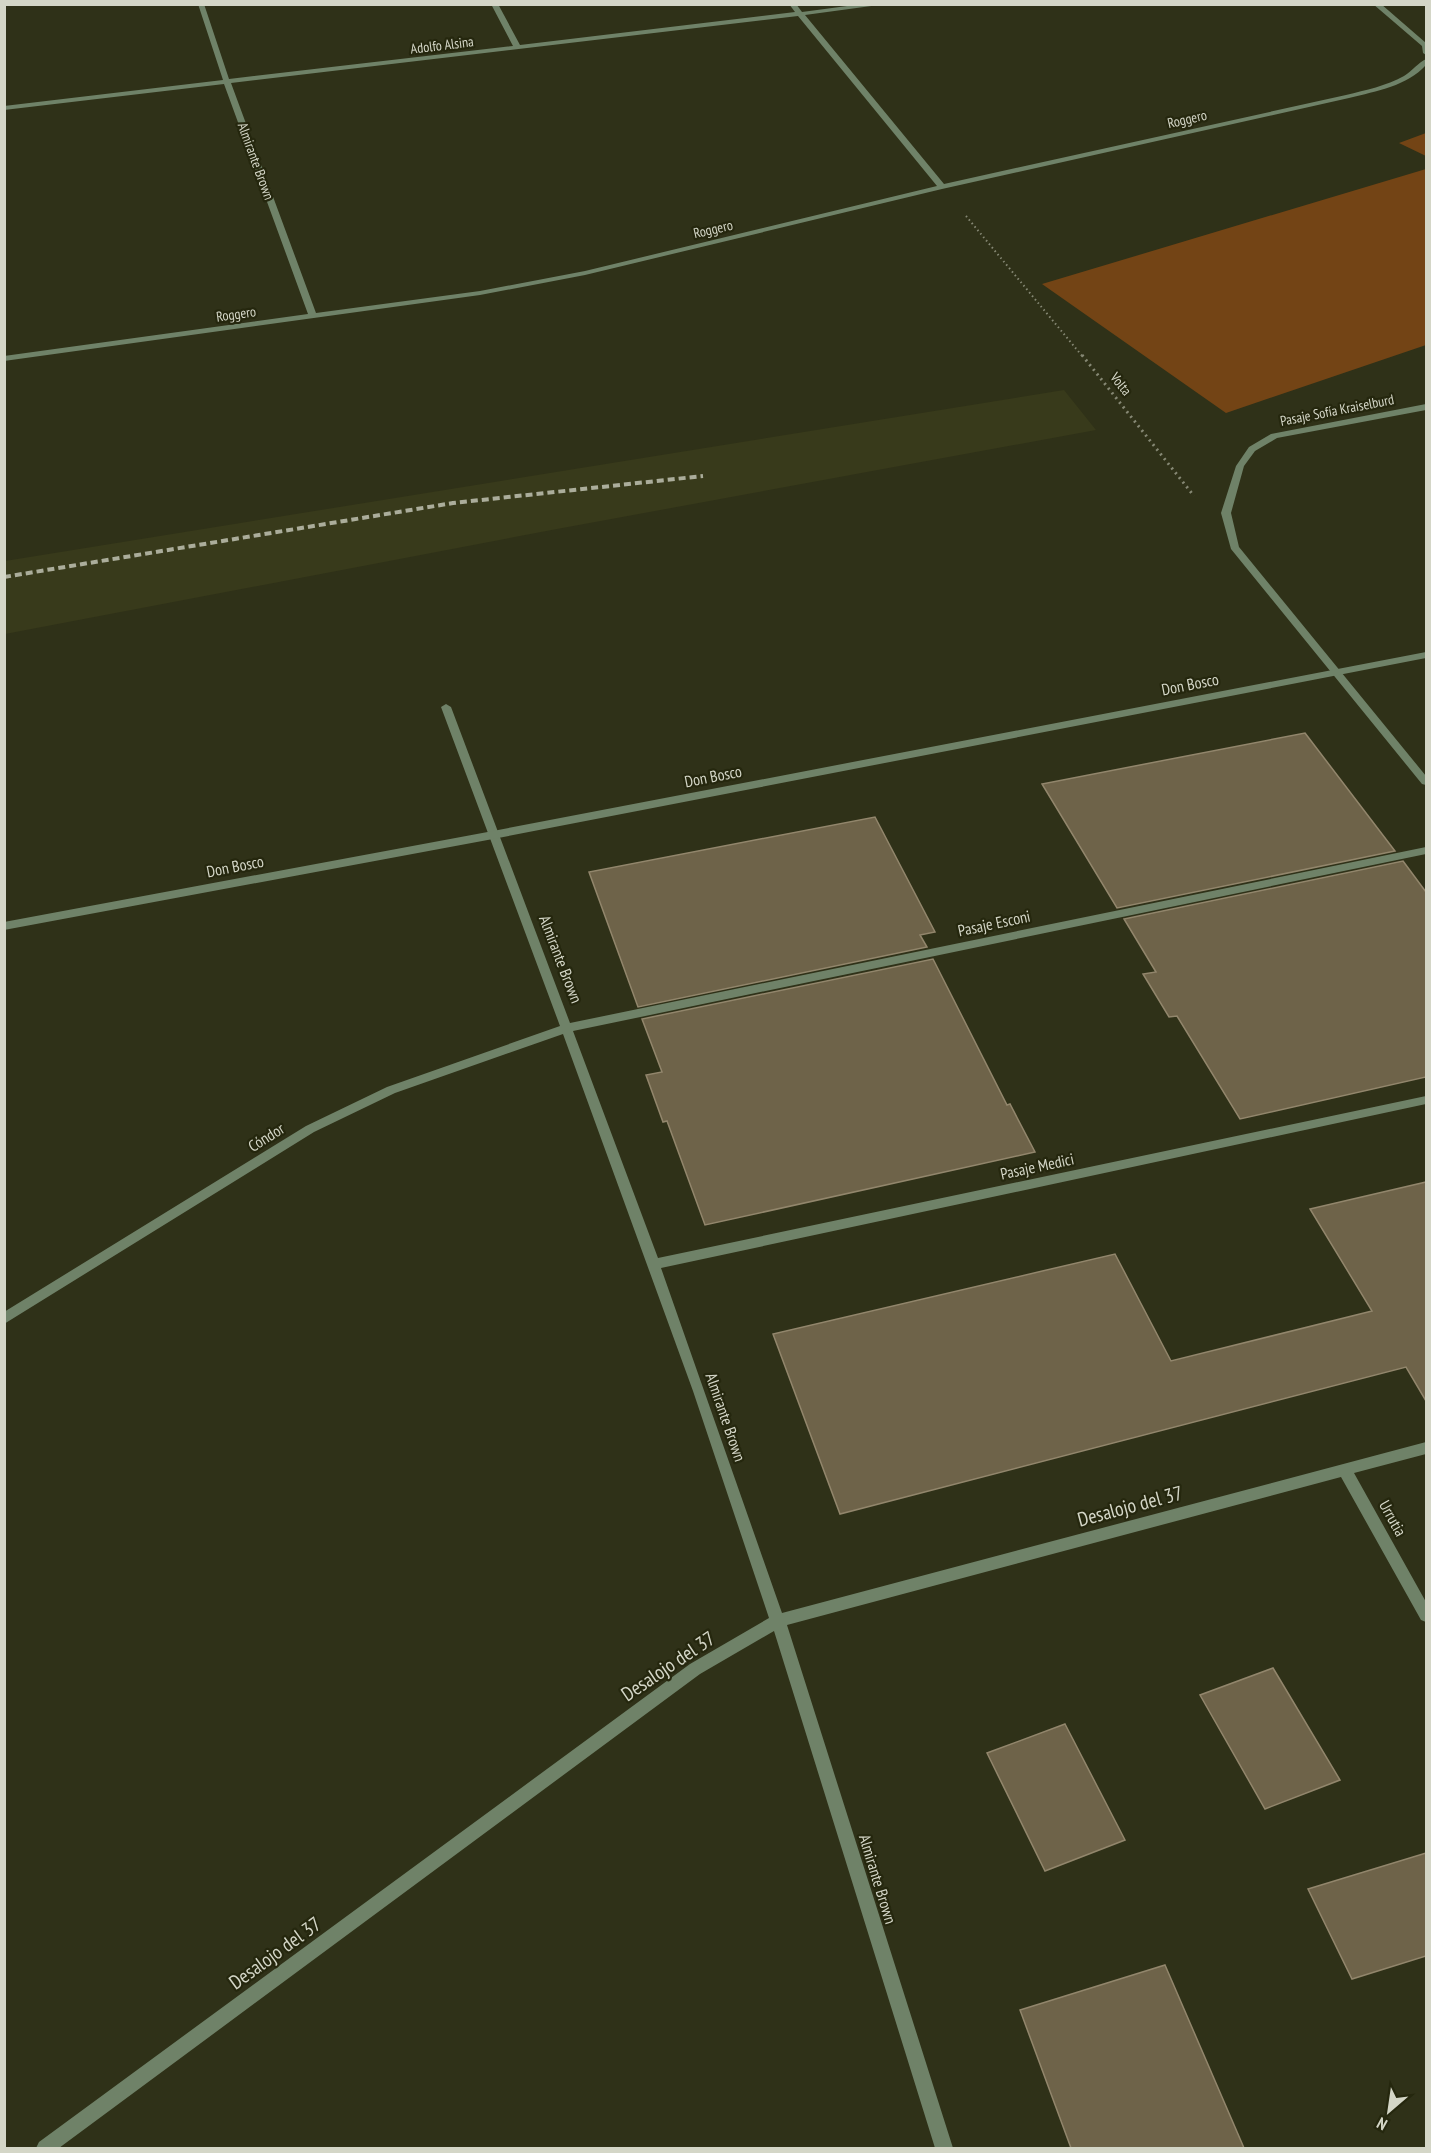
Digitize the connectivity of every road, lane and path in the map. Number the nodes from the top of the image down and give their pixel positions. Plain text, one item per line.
1 (201, 4) edge
2 (494, 4) edge
3 (792, 4) edge
4 (883, 4) edge
5 (1376, 4) edge
6 (800, 14) junction
7 (518, 48) junction
8 (1426, 53) edge
9 (1426, 62) edge
10 (227, 83) junction
11 (4, 108) edge
12 (942, 188) junction
13 (313, 317) junction
14 (4, 359) edge
15 (1426, 407) edge
16 (1234, 547) junction
17 (1426, 655) edge
18 (1336, 673) junction
19 (446, 707) dead end
20 (1426, 782) edge
21 (494, 835) junction
22 (1426, 850) edge
23 (4, 926) edge
24 (568, 1028) junction
25 (1426, 1100) edge
26 (654, 1264) junction
27 (4, 1319) edge
28 (1426, 1448) edge
29 (1345, 1470) junction
30 (1426, 1616) edge
31 (778, 1621) junction
32 (45, 2148) edge
33 (944, 2148) edge

1 - 10 street, Almirante Brown
2 - 7 street
3 - 6 street
4 - 6 street, Adolfo Alsina
5 - 8 street
6 - 7 street, Adolfo Alsina
6 - 12 street
7 - 10 street, Adolfo Alsina
9 - 12 street, Roggero
10 - 11 street, Adolfo Alsina
10 - 13 street, Almirante Brown
12 - 13 street, Roggero
12 - 16 path, Volta
13 - 14 street, Roggero
15 - 16 street, Pasaje Sofía Kraiselburd
16 - 18 street
17 - 18 street, Don Bosco
18 - 20 street
18 - 21 street, Don Bosco
19 - 21 street, Almirante Brown
21 - 23 street, Don Bosco
21 - 24 street, Almirante Brown
22 - 24 street, Pasaje Esconi
24 - 26 street, Almirante Brown
24 - 27 street, Cóndor
25 - 26 street, Pasaje Medici
26 - 31 street, Almirante Brown
28 - 29 street, Desalojo del 37
29 - 30 street, Urrutia
29 - 31 street, Desalojo del 37
31 - 32 street, Desalojo del 37
31 - 33 street, Almirante Brown

